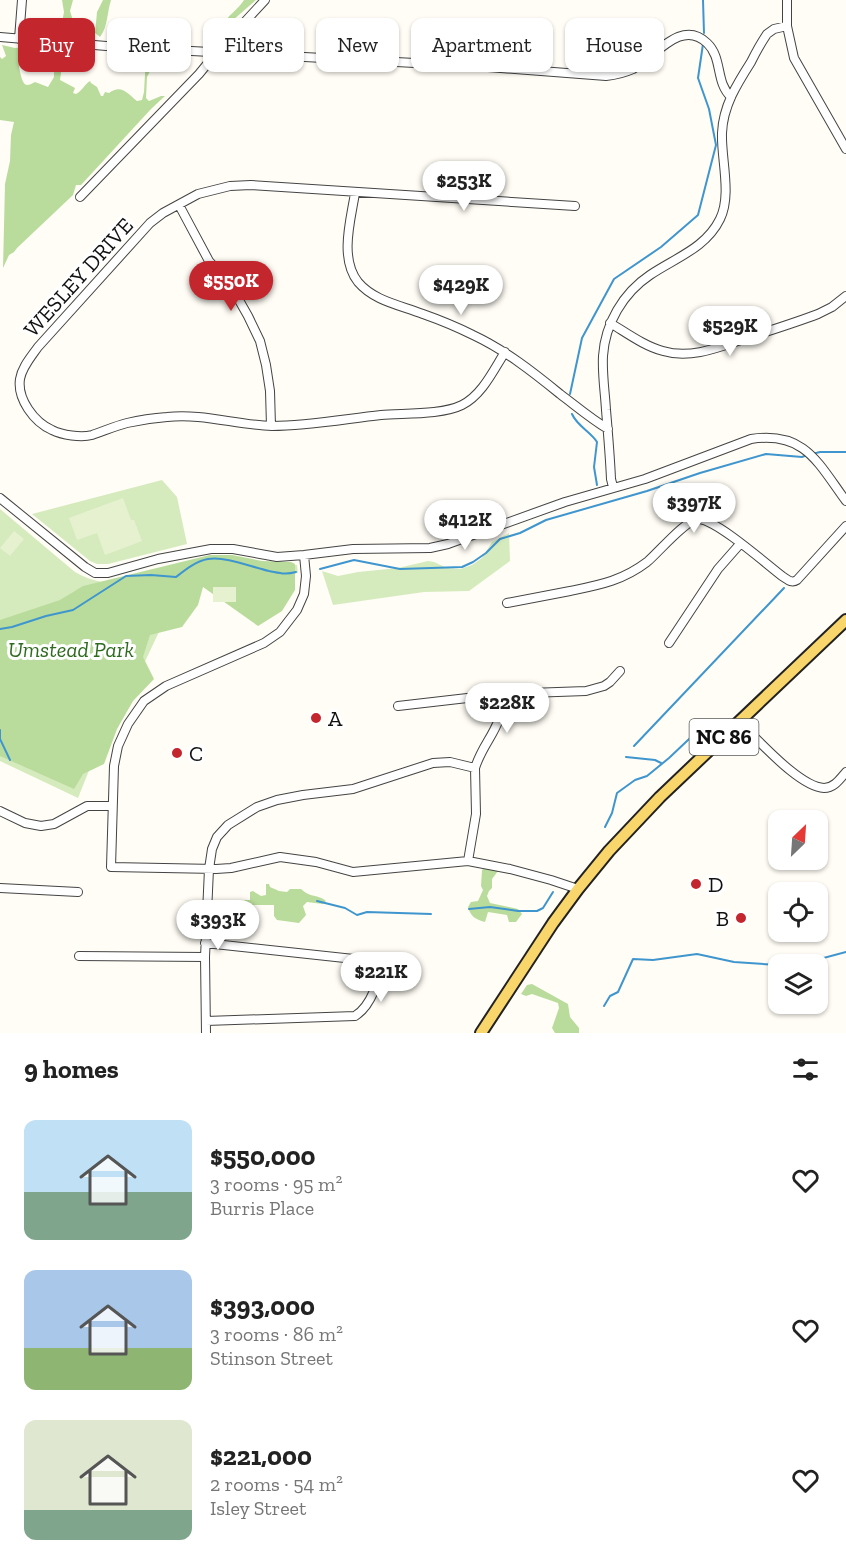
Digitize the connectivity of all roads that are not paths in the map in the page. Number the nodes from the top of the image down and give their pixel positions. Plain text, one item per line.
1 (22, 0) edge
2 (265, 0) edge
3 (787, 0) edge
4 (21, 18) edge
5 (248, 18) edge
6 (787, 27) junction
7 (0, 38) edge
8 (18, 39) edge
9 (95, 44) edge
10 (203, 51) edge
11 (304, 57) edge
12 (203, 69) edge
13 (731, 97) junction
14 (846, 149) edge
15 (355, 193) junction
16 (80, 197) dead end
17 (179, 205) junction
18 (575, 206) dead end
19 (846, 296) edge
20 (610, 323) junction
21 (505, 352) junction
22 (272, 426) junction
23 (608, 429) junction
24 (613, 488) junction
25 (0, 498) edge
26 (846, 501) edge
27 (846, 526) edge
28 (740, 544) junction
29 (304, 555) junction
30 (507, 603) dead end
31 (846, 620) edge
32 (669, 644) dead end
33 (620, 671) dead end
34 (502, 694) junction
35 (398, 706) dead end
36 (739, 722) junction
37 (475, 768) junction
38 (846, 772) edge
39 (112, 806) junction
40 (0, 811) edge
41 (468, 861) junction
42 (209, 869) junction
43 (0, 888) edge
44 (578, 889) junction
45 (78, 892) dead end
46 (206, 943) junction
47 (79, 956) dead end
48 (205, 957) junction
49 (380, 962) junction
50 (407, 969) dead end
51 (206, 1021) junction
52 (206, 1033) edge
53 (481, 1033) edge

1 - 4 street
2 - 5 street
3 - 6 street
6 - 13 street
6 - 14 street
7 - 8 street
9 - 10 street
11 - 13 street
12 - 16 street
13 - 20 street
15 - 17 street, WESLEY DRIVE
15 - 18 street, WESLEY DRIVE
15 - 21 street
17 - 22 street
17 - 22 street, WESLEY DRIVE
19 - 20 street
20 - 23 street
21 - 22 street, WESLEY DRIVE
21 - 23 street
23 - 24 street
24 - 26 street
24 - 29 street
25 - 29 street
27 - 28 street
28 - 30 street
28 - 32 street
29 - 39 street
31 - 36 main road, NC 86
33 - 34 street
34 - 35 street
34 - 37 street
36 - 38 street
36 - 44 main road, NC 86
37 - 41 street
37 - 42 street
39 - 40 street
39 - 42 street
41 - 42 street
41 - 44 street
42 - 46 street
43 - 45 street
44 - 53 main road, NC 86
46 - 48 street
46 - 49 street
47 - 48 street
48 - 51 street
49 - 50 street
49 - 51 street
51 - 52 street

